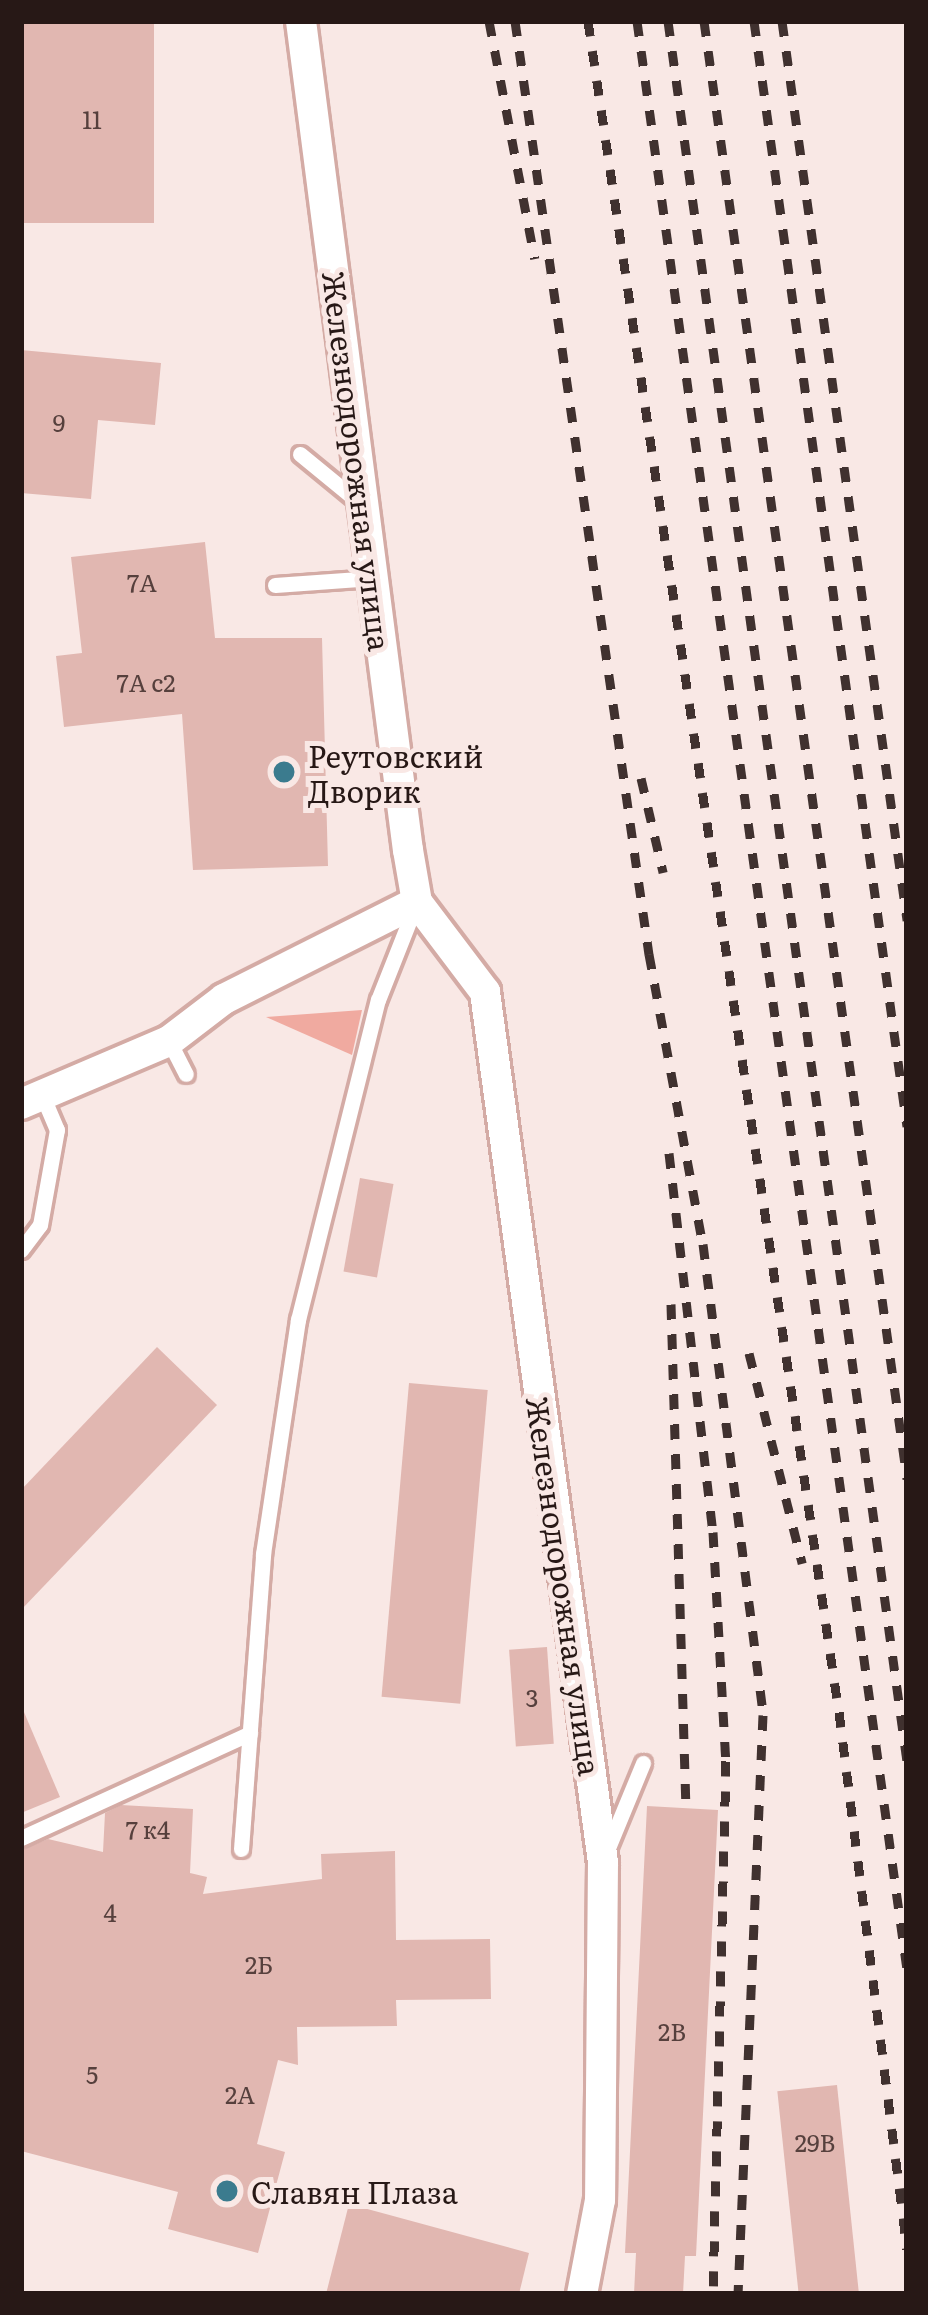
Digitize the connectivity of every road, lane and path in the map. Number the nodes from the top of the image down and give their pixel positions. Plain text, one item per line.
1 (301, 21) edge
2 (300, 454) dead end
3 (364, 507) junction
4 (373, 578) junction
5 (275, 585) dead end
6 (417, 902) junction
7 (169, 1041) junction
8 (186, 1074) dead end
9 (32, 1100) edge
10 (21, 1250) edge
11 (250, 1733) junction
12 (643, 1762) dead end
13 (21, 1838) edge
14 (241, 1849) dead end
15 (603, 1862) junction
16 (582, 2294) edge

1 - 3 street, Железнодорожная улица
2 - 3 lane
3 - 4 street, Железнодорожная улица
4 - 5 lane
4 - 6 street, Железнодорожная улица
6 - 7 street
6 - 11 lane
6 - 15 street, Железнодорожная улица
7 - 8 lane
7 - 9 street
9 - 10 lane
11 - 13 lane
11 - 14 lane
12 - 15 lane
15 - 16 street, Железнодорожная улица

